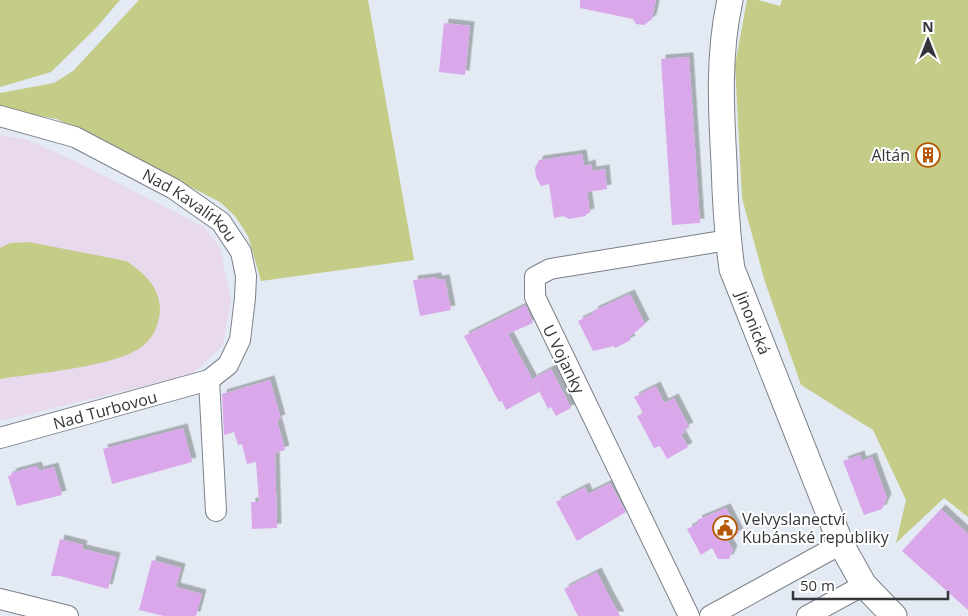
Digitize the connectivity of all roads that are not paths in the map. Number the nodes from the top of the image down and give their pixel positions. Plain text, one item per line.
1 (730, 0) edge
2 (0, 116) edge
3 (728, 240) junction
4 (209, 380) junction
5 (0, 438) edge
6 (216, 511) dead end
7 (841, 544) junction
8 (864, 585) junction
9 (0, 599) edge
10 (68, 616) edge
11 (689, 616) edge
12 (710, 616) edge
13 (807, 616) edge
14 (894, 616) edge

1 - 3 street, Jinonická
2 - 4 street, Nad Kavalírkou
3 - 7 street, Jinonická
3 - 11 street, U Vojanky
4 - 5 street, Nad Turbovou
4 - 6 street
7 - 8 street, Jinonická
7 - 12 street
8 - 13 street
8 - 14 street, Jinonická
9 - 10 street

